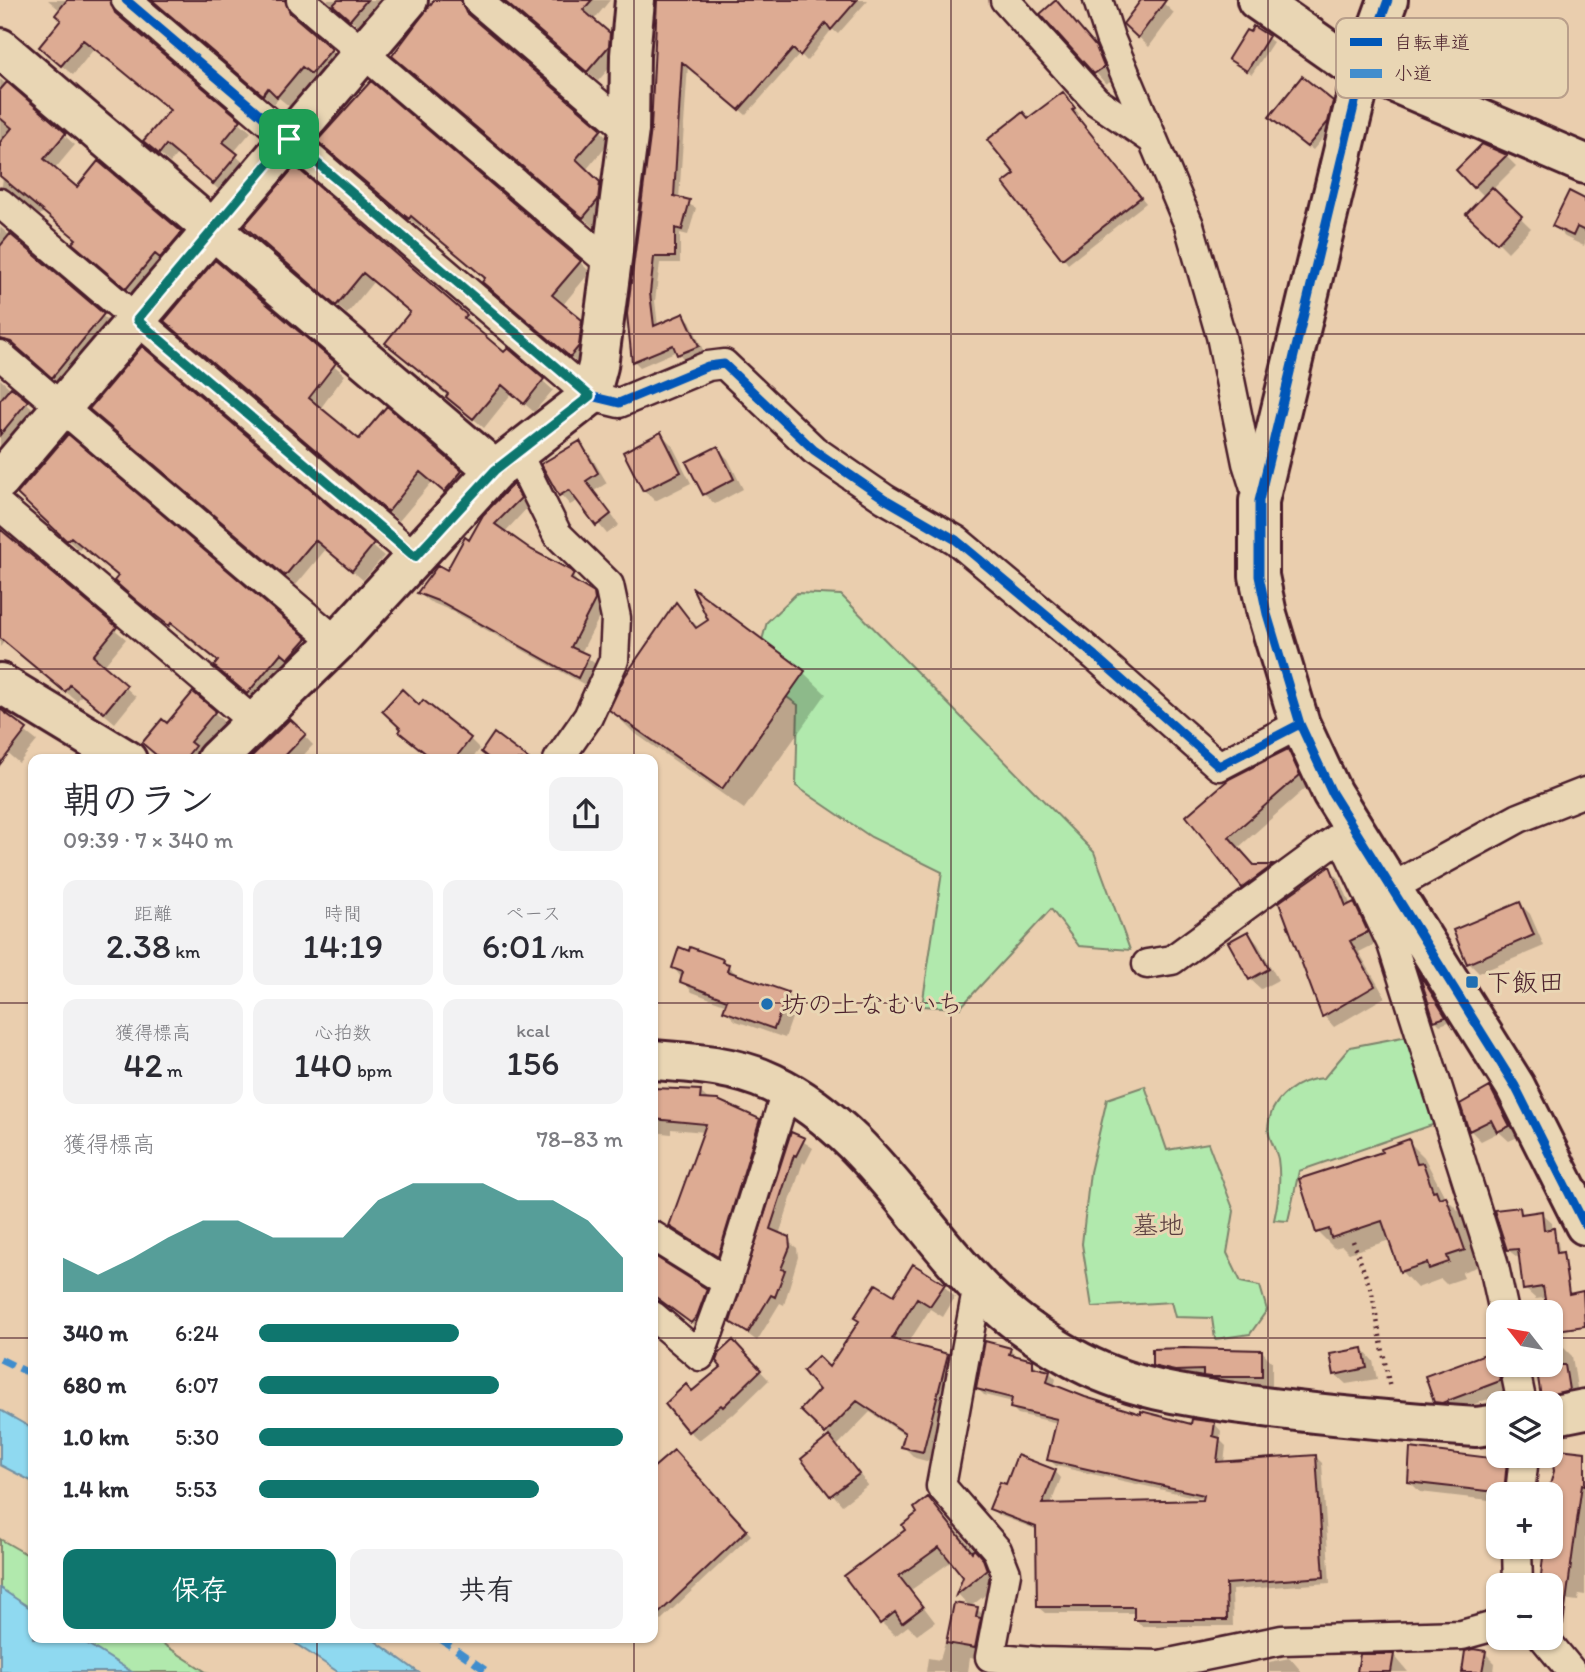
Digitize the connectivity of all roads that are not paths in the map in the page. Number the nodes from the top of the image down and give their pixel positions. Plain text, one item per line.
1 (126, 0) edge
2 (301, 0) edge
3 (408, 0) edge
4 (477, 0) edge
5 (635, 0) edge
6 (1005, 0) edge
7 (1098, 0) edge
8 (1257, 0) edge
9 (1388, 0) edge
10 (1381, 18) edge
11 (0, 48) edge
12 (363, 53) junction
13 (1336, 56) edge
14 (1356, 98) edge
15 (1431, 98) edge
16 (629, 130) junction
17 (289, 139) junction
18 (1153, 140) junction
19 (1585, 164) edge
20 (0, 203) edge
21 (213, 230) junction
22 (612, 265) junction
23 (137, 320) junction
24 (0, 355) edge
25 (590, 396) junction
26 (62, 407) junction
27 (506, 461) junction
28 (0, 480) edge
29 (1259, 501) junction
30 (0, 506) edge
31 (415, 557) junction
32 (337, 642) junction
33 (0, 683) edge
34 (254, 722) junction
35 (1300, 724) junction
36 (117, 754) edge
37 (221, 754) edge
38 (562, 754) edge
39 (1585, 792) edge
40 (1347, 831) junction
41 (1391, 888) junction
42 (1147, 964) dead end
43 (658, 1059) edge
44 (786, 1092) junction
45 (1585, 1225) edge
46 (658, 1239) edge
47 (727, 1282) junction
48 (978, 1285) junction
49 (1501, 1300) edge
50 (658, 1319) edge
51 (1585, 1409) edge
52 (1563, 1413) edge
53 (1486, 1426) edge
54 (1486, 1628) edge
55 (1554, 1650) edge
56 (1572, 1672) edge

1 - 17 street
2 - 12 street
3 - 12 street
4 - 16 street
5 - 16 street
6 - 18 street
7 - 18 street
8 - 13 street
9 - 10 street
11 - 21 street
12 - 17 street
12 - 22 street
14 - 29 street
15 - 19 street
16 - 22 street
17 - 21 street
17 - 25 street
18 - 29 street
20 - 23 street
21 - 23 street
21 - 27 street
22 - 25 street
23 - 26 street
23 - 31 street
24 - 26 street
25 - 27 street
25 - 35 street
26 - 28 street
26 - 32 street
27 - 31 street
27 - 38 street
29 - 35 street
30 - 34 street
31 - 32 street
32 - 34 street
33 - 36 street
34 - 37 street
35 - 40 street
39 - 41 street
40 - 41 street
40 - 42 street
40 - 49 street
41 - 45 street
43 - 44 street
44 - 47 street
44 - 48 street
46 - 47 street
47 - 50 street
48 - 53 street
48 - 54 street
51 - 52 street
55 - 56 street

